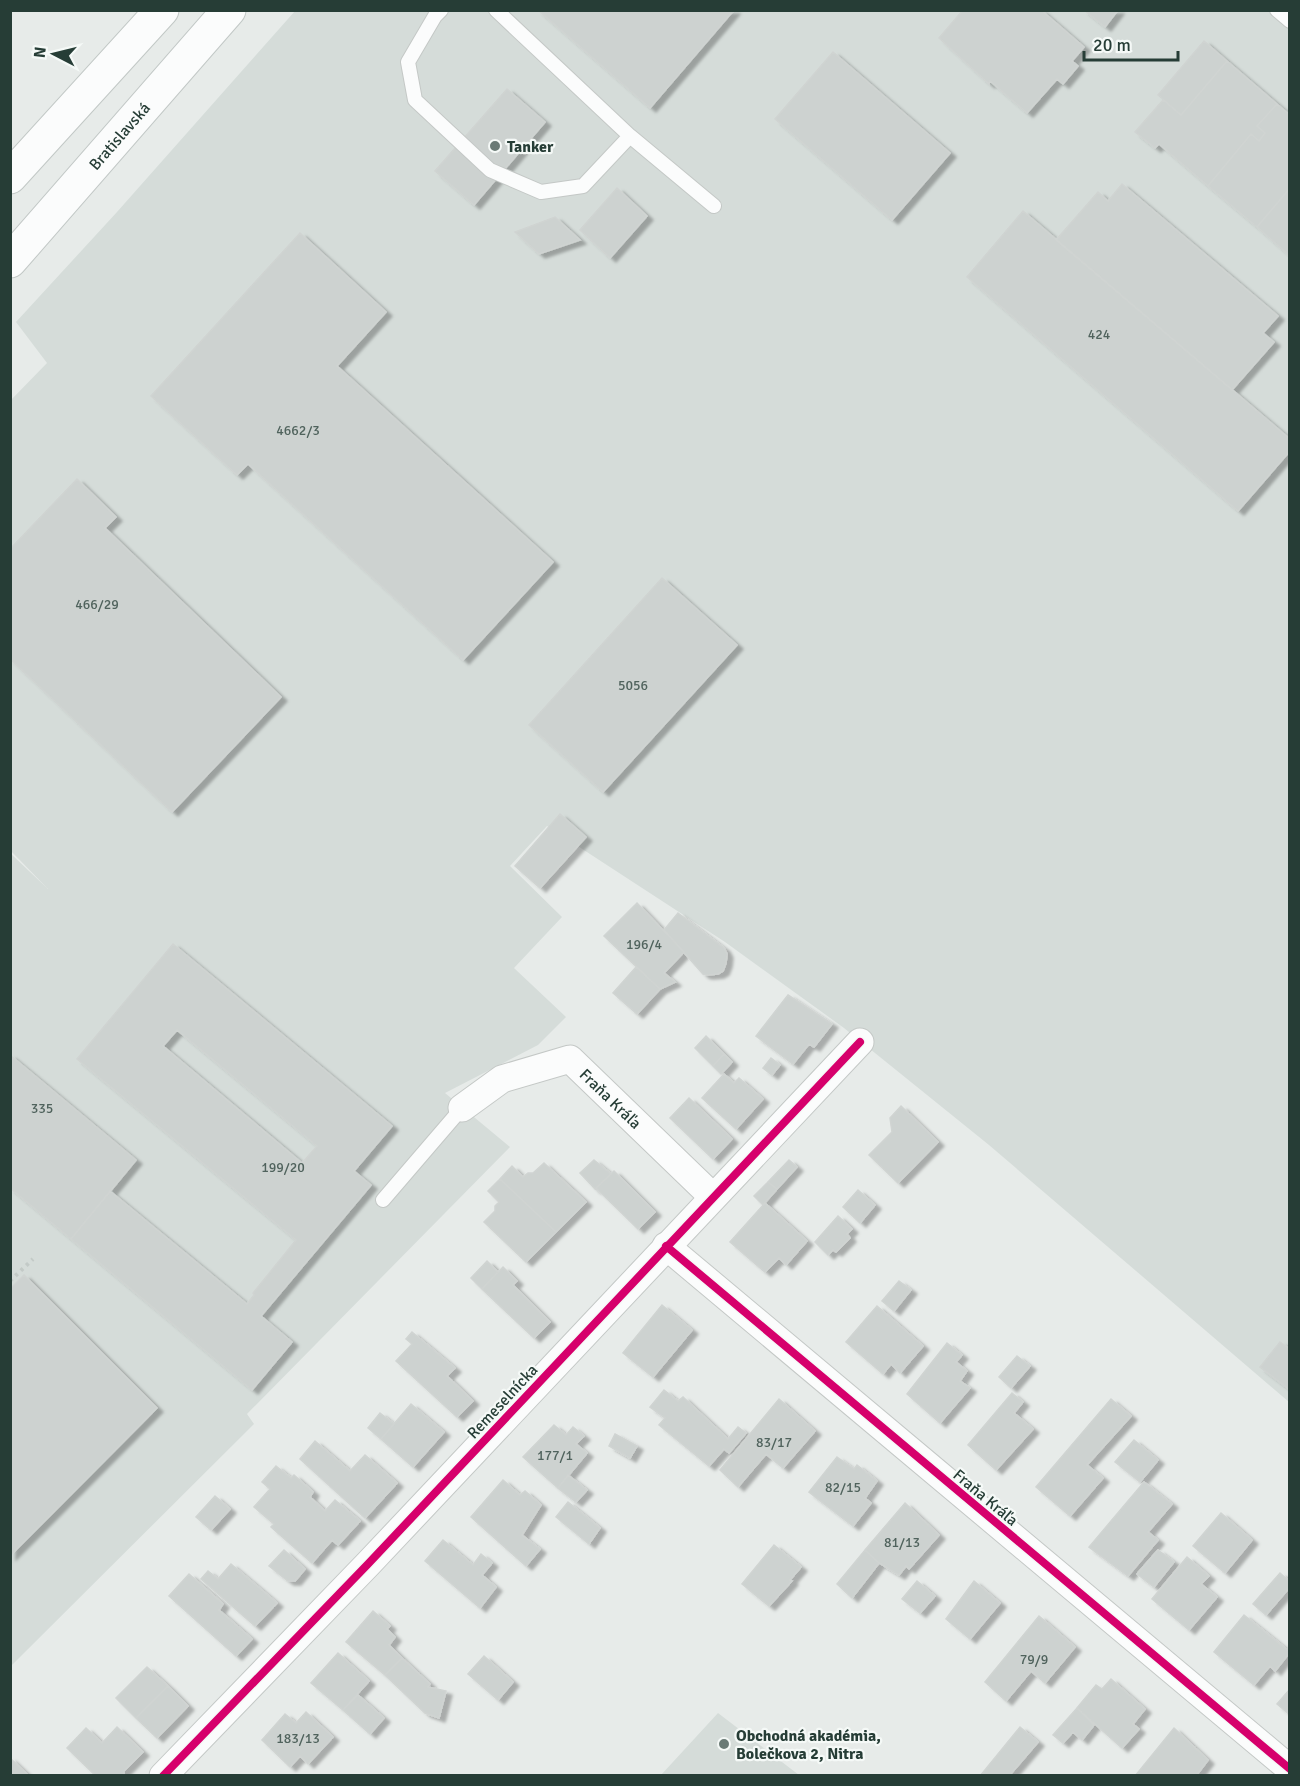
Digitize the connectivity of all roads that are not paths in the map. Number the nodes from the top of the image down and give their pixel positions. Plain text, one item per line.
1 (162, 10) edge
2 (229, 10) edge
3 (441, 10) edge
4 (496, 10) edge
5 (1277, 10) edge
6 (1290, 21) edge
7 (67, 116) junction
8 (630, 135) junction
9 (106, 150) junction
10 (10, 177) edge
11 (714, 206) dead end
12 (10, 261) edge
13 (860, 1042) dead end
14 (462, 1108) joint
15 (713, 1197) junction
16 (383, 1200) dead end
17 (666, 1246) junction
18 (1290, 1769) edge
19 (163, 1776) edge

1 - 7 main road
2 - 9 main road, Bratislavská
3 - 8 lane
4 - 8 lane
5 - 6 lane
7 - 9 main road
7 - 10 main road
8 - 11 lane
9 - 12 main road, Bratislavská
13 - 15 street, Remeselnícka
14 - 15 street, Fraňa Kráľa
14 - 16 lane
15 - 17 street, Remeselnícka
17 - 18 street, Fraňa Kráľa
17 - 19 street, Remeselnícka

